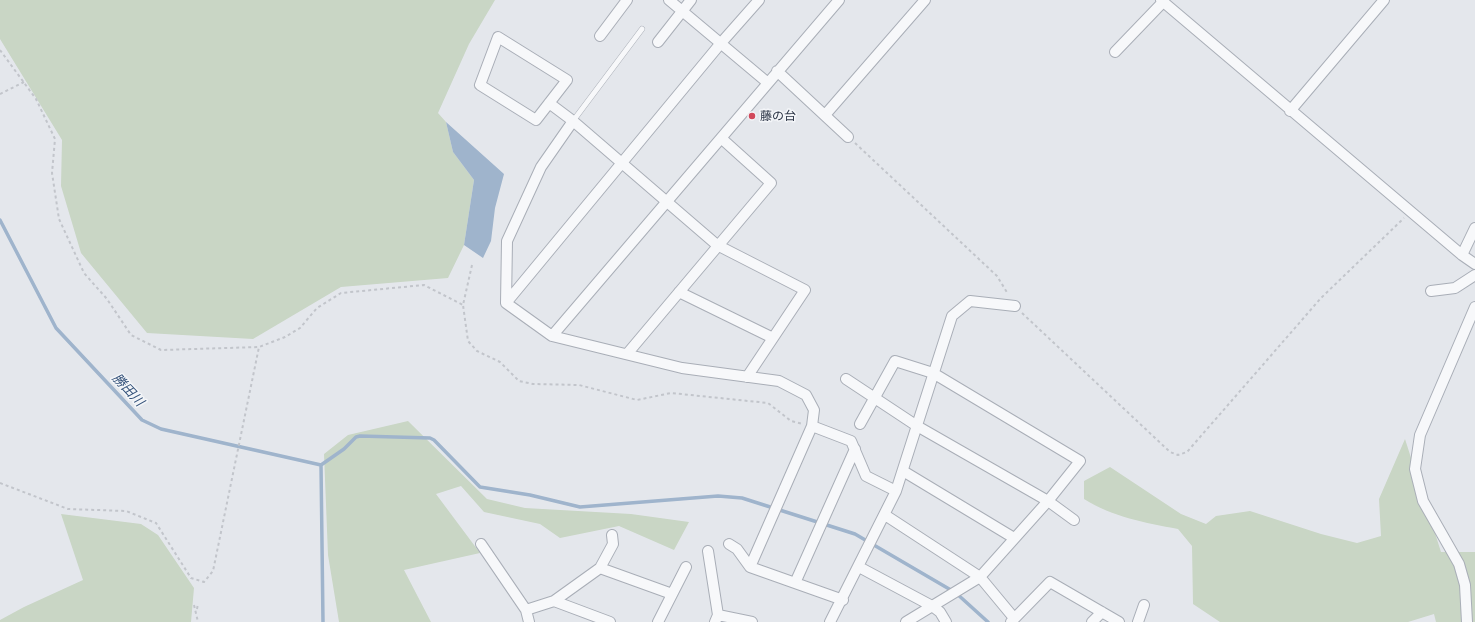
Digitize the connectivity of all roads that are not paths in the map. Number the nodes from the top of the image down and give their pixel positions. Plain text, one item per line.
1 (627, 0) edge
2 (669, 0) edge
3 (691, 0) edge
4 (759, 0) edge
5 (925, 0) edge
6 (1384, 0) edge
7 (835, 1) edge
8 (1162, 1) edge
9 (682, 10) junction
10 (642, 29) dead end
11 (600, 36) dead end
12 (658, 42) dead end
13 (721, 43) junction
14 (1115, 52) dead end
15 (777, 71) junction
16 (768, 83) junction
17 (549, 103) junction
18 (1290, 111) junction
19 (825, 115) junction
20 (573, 121) junction
21 (848, 137) road end
22 (721, 138) junction
23 (623, 164) junction
24 (667, 201) junction
25 (1475, 228) edge
26 (717, 245) junction
27 (1462, 255) junction
28 (1475, 264) edge
29 (1475, 275) edge
30 (1431, 291) dead end
31 (679, 292) junction
32 (506, 303) junction
33 (1015, 306) road end
34 (1475, 307) edge
35 (552, 336) junction
36 (773, 338) junction
37 (627, 354) junction
38 (933, 373) junction
39 (747, 377) junction
40 (846, 379) dead end
41 (874, 398) junction
42 (860, 424) dead end
43 (812, 426) junction
44 (917, 426) junction
45 (855, 449) junction
46 (903, 471) junction
47 (896, 491) junction
48 (1048, 502) junction
49 (885, 515) junction
50 (1074, 520) dead end
51 (612, 535) dead end
52 (1014, 538) junction
53 (481, 544) dead end
54 (729, 544) dead end
55 (708, 551) dead end
56 (686, 567) dead end
57 (750, 567) junction
58 (859, 567) junction
59 (600, 568) junction
60 (980, 577) junction
61 (795, 583) junction
62 (672, 594) junction
63 (842, 600) junction
64 (554, 601) junction
65 (932, 606) junction
66 (1144, 606) dead end
67 (526, 610) junction
68 (1102, 612) junction
69 (717, 619) edge
70 (1013, 620) edge
71 (529, 622) edge
72 (610, 622) edge
73 (658, 622) edge
74 (752, 622) edge
75 (830, 622) edge
76 (906, 622) edge
77 (946, 622) edge
78 (1092, 622) edge
79 (1119, 622) edge
80 (1138, 622) edge
81 (1467, 622) edge

1 - 11 street
2 - 9 street
3 - 9 street
4 - 13 street
5 - 19 street
6 - 18 street
7 - 15 street
8 - 14 street
8 - 18 street
9 - 12 street
9 - 13 street
10 - 20 lane
13 - 16 street
13 - 23 street
15 - 16 street
15 - 19 street
16 - 22 street
17 - 17 street
17 - 20 street
18 - 27 street
19 - 21 street
20 - 23 street
20 - 32 street
22 - 24 street
22 - 26 street
23 - 24 street
23 - 32 street
24 - 26 street
24 - 35 street
25 - 27 street
26 - 31 street
26 - 36 street
27 - 28 street
29 - 30 street
31 - 36 street
31 - 37 street
32 - 35 street
33 - 38 street
34 - 81 street
35 - 37 street
36 - 39 street
37 - 39 street
38 - 41 street
38 - 44 street
38 - 48 street
39 - 43 street
40 - 41 street
41 - 42 street
41 - 44 street
43 - 45 street
43 - 57 street
44 - 46 street
44 - 48 street
45 - 47 street
45 - 61 street
46 - 47 street
46 - 52 street
47 - 49 street
48 - 50 street
48 - 52 street
49 - 58 street
49 - 60 street
51 - 59 street
52 - 60 street
53 - 67 street
54 - 57 street
55 - 69 street
56 - 62 street
57 - 61 street
58 - 63 street
58 - 65 street
59 - 62 street
59 - 64 street
60 - 65 street
60 - 70 street
61 - 63 street
62 - 73 street
63 - 75 street
64 - 67 street
64 - 72 street
65 - 76 street
65 - 77 street
66 - 80 street
67 - 71 street
68 - 70 street
68 - 78 street
68 - 79 street
69 - 74 street

